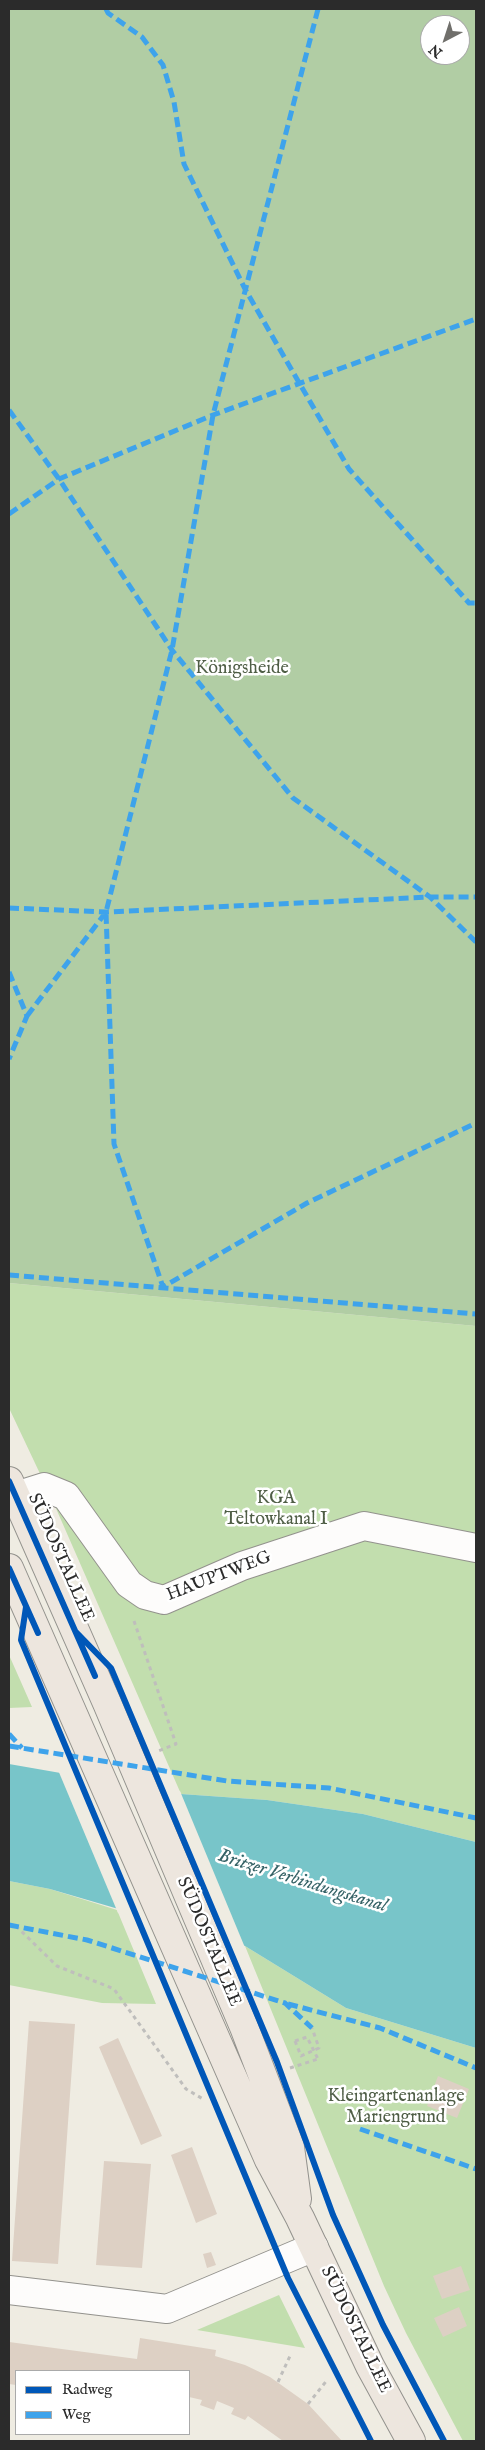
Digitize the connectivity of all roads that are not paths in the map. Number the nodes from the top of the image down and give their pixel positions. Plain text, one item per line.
1 (11, 1492) edge
2 (476, 1548) edge
3 (9, 1568) edge
4 (300, 2218) junction
5 (314, 2247) junction
6 (9, 2290) edge
7 (412, 2441) edge

1 - 2 street, HAUPTWEG
1 - 4 main road, SÜDOSTALLEE
3 - 4 main road, SÜDOSTALLEE
4 - 5 main road, SÜDOSTALLEE
5 - 6 street
5 - 7 main road, SÜDOSTALLEE

